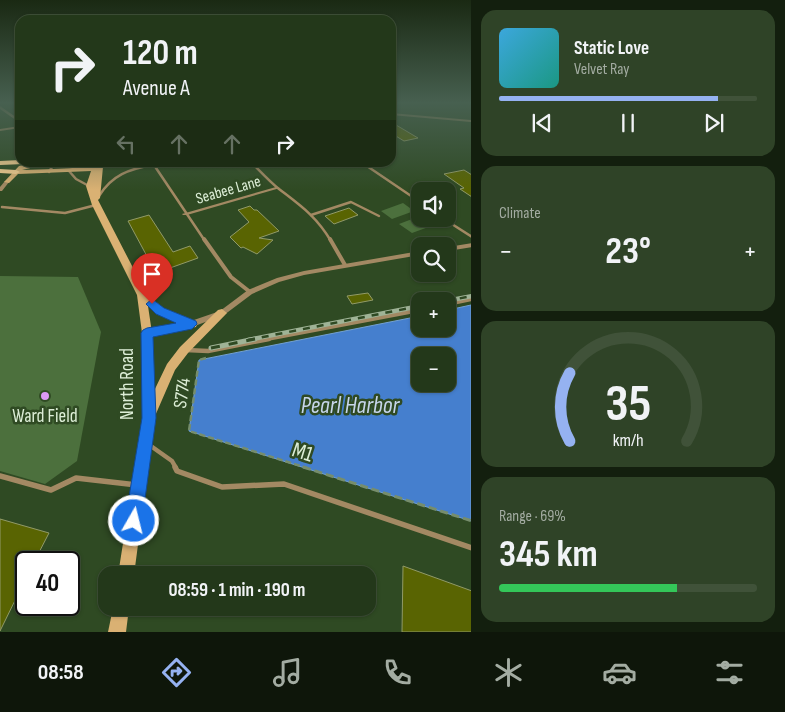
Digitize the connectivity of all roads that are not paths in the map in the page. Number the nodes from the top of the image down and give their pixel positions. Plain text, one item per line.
1 (15, 162) edge
2 (0, 163) edge
3 (24, 167) edge
4 (52, 167) edge
5 (92, 167) edge
6 (100, 167) edge
7 (103, 167) edge
8 (140, 167) edge
9 (154, 167) edge
10 (256, 167) edge
11 (368, 167) edge
12 (69, 171) junction
13 (16, 172) junction
14 (35, 172) junction
15 (49, 172) junction
16 (0, 173) edge
17 (89, 184) junction
18 (3, 187) edge
19 (278, 188) junction
20 (411, 196) edge
21 (96, 204) junction
22 (2, 207) dead end
23 (185, 214) junction
24 (311, 215) junction
25 (379, 216) dead end
26 (456, 227) edge
27 (471, 237) edge
28 (471, 245) edge
29 (456, 248) edge
30 (411, 254) edge
31 (345, 265) junction
32 (250, 292) junction
33 (142, 295) junction
34 (471, 300) edge
35 (456, 303) edge
36 (411, 312) edge
37 (222, 313) junction
38 (192, 324) junction
39 (147, 333) junction
40 (184, 350) junction
41 (149, 418) junction
42 (146, 442) junction
43 (0, 476) edge
44 (139, 486) junction
45 (471, 548) edge
46 (127, 566) edge
47 (120, 616) edge
48 (117, 632) edge

1 - 2 main road
3 - 13 street
4 - 15 lane
5 - 12 street
6 - 17 street
7 - 21 street
8 - 21 lane
9 - 23 lane
10 - 19 lane
11 - 20 lane
12 - 15 street
12 - 17 street
13 - 14 street
13 - 16 main road
13 - 18 street
14 - 15 street
14 - 18 street
16 - 18 main road
17 - 21 street, North Road
19 - 23 street, Seabee Lane
19 - 24 lane
21 - 22 lane
21 - 33 street, North Road
23 - 32 lane
24 - 25 lane
24 - 31 lane
26 - 27 lane
28 - 29 street
30 - 31 street
31 - 32 street
32 - 37 street
33 - 38 street
33 - 39 street, North Road
34 - 35 lane
36 - 40 lane
37 - 38 street
37 - 40 street
38 - 39 street
39 - 41 street, North Road
40 - 41 street
41 - 42 street, North Road
42 - 44 street, North Road
42 - 45 lane
43 - 44 lane
44 - 46 street, North Road
47 - 48 street

